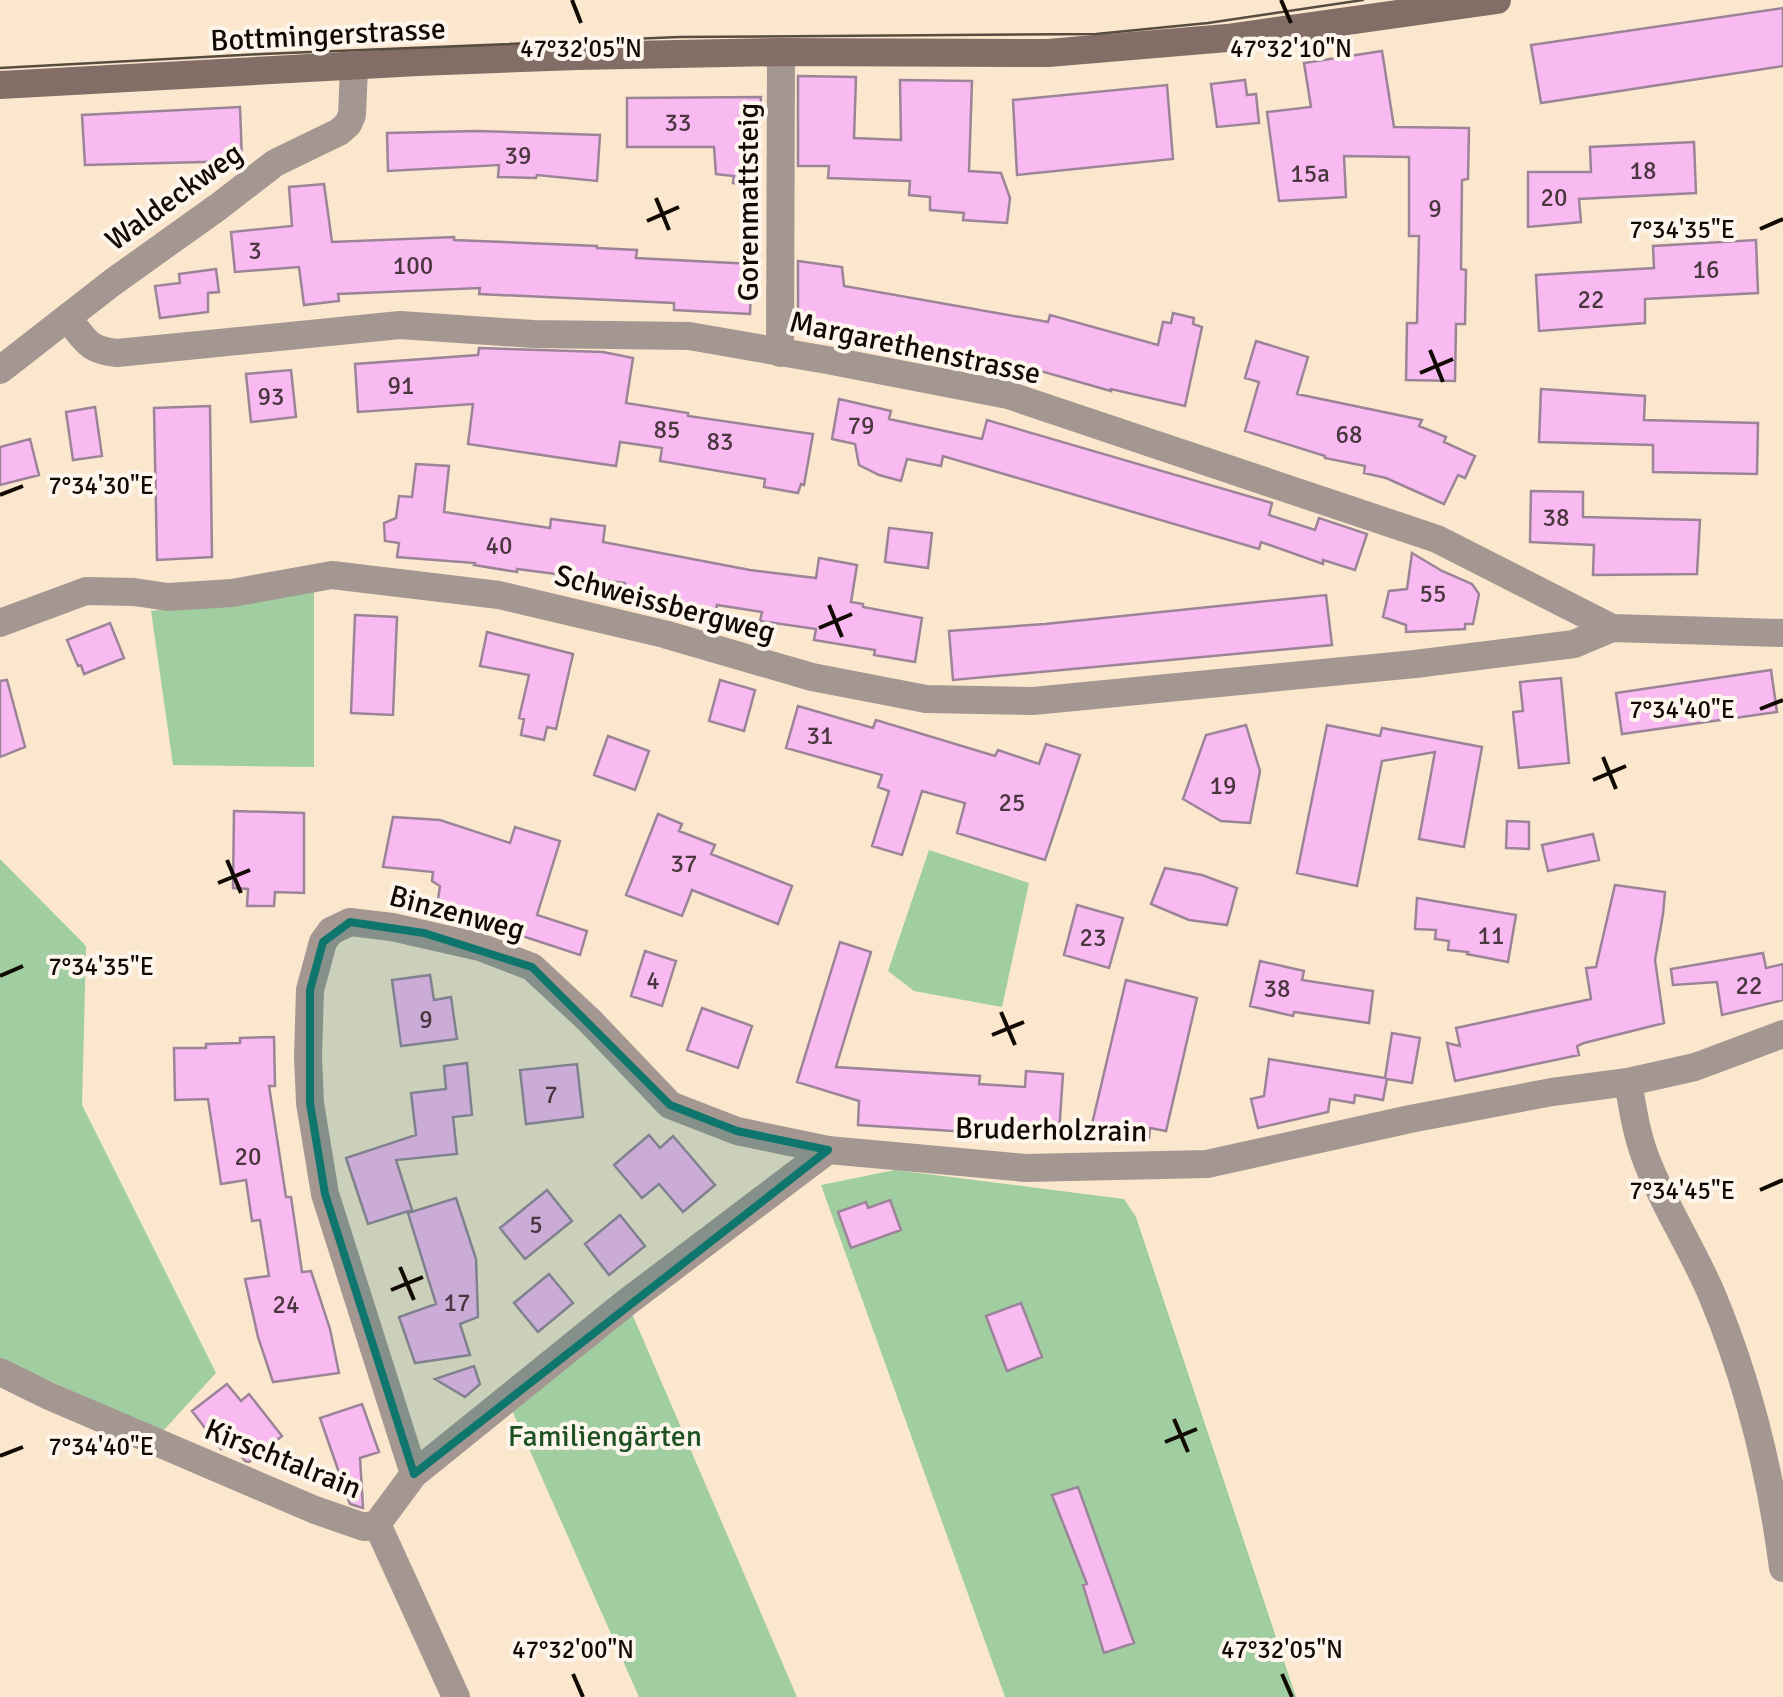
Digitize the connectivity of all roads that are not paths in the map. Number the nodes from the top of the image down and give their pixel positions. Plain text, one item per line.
1 (1497, 0) edge
2 (781, 52) junction
3 (354, 67) junction
4 (0, 85) edge
5 (68, 319) junction
6 (780, 353) junction
7 (0, 370) edge
8 (0, 623) edge
9 (1612, 628) junction
10 (1783, 633) edge
11 (1783, 1034) edge
12 (1628, 1082) junction
13 (828, 1150) junction
14 (0, 1372) edge
15 (414, 1474) junction
16 (377, 1524) junction
17 (1783, 1568) edge
18 (456, 1697) edge

1 - 2 main road, Bottmingerstrasse
2 - 3 main road, Bottmingerstrasse
2 - 6 street, Gorenmattsteig
3 - 4 main road, Bottmingerstrasse
3 - 5 street, Waldeckweg
5 - 6 street, Margarethenstrasse
5 - 7 street, Waldeckweg
6 - 9 street, Margarethenstrasse
8 - 9 street, Schweissbergweg
9 - 10 street, Margarethenstrasse
11 - 12 street, Bruderholzrain
12 - 13 street, Bruderholzrain
12 - 17 street
13 - 15 street
13 - 15 street, Binzenweg
14 - 16 street, Kirschtalrain
15 - 16 street
16 - 18 street

